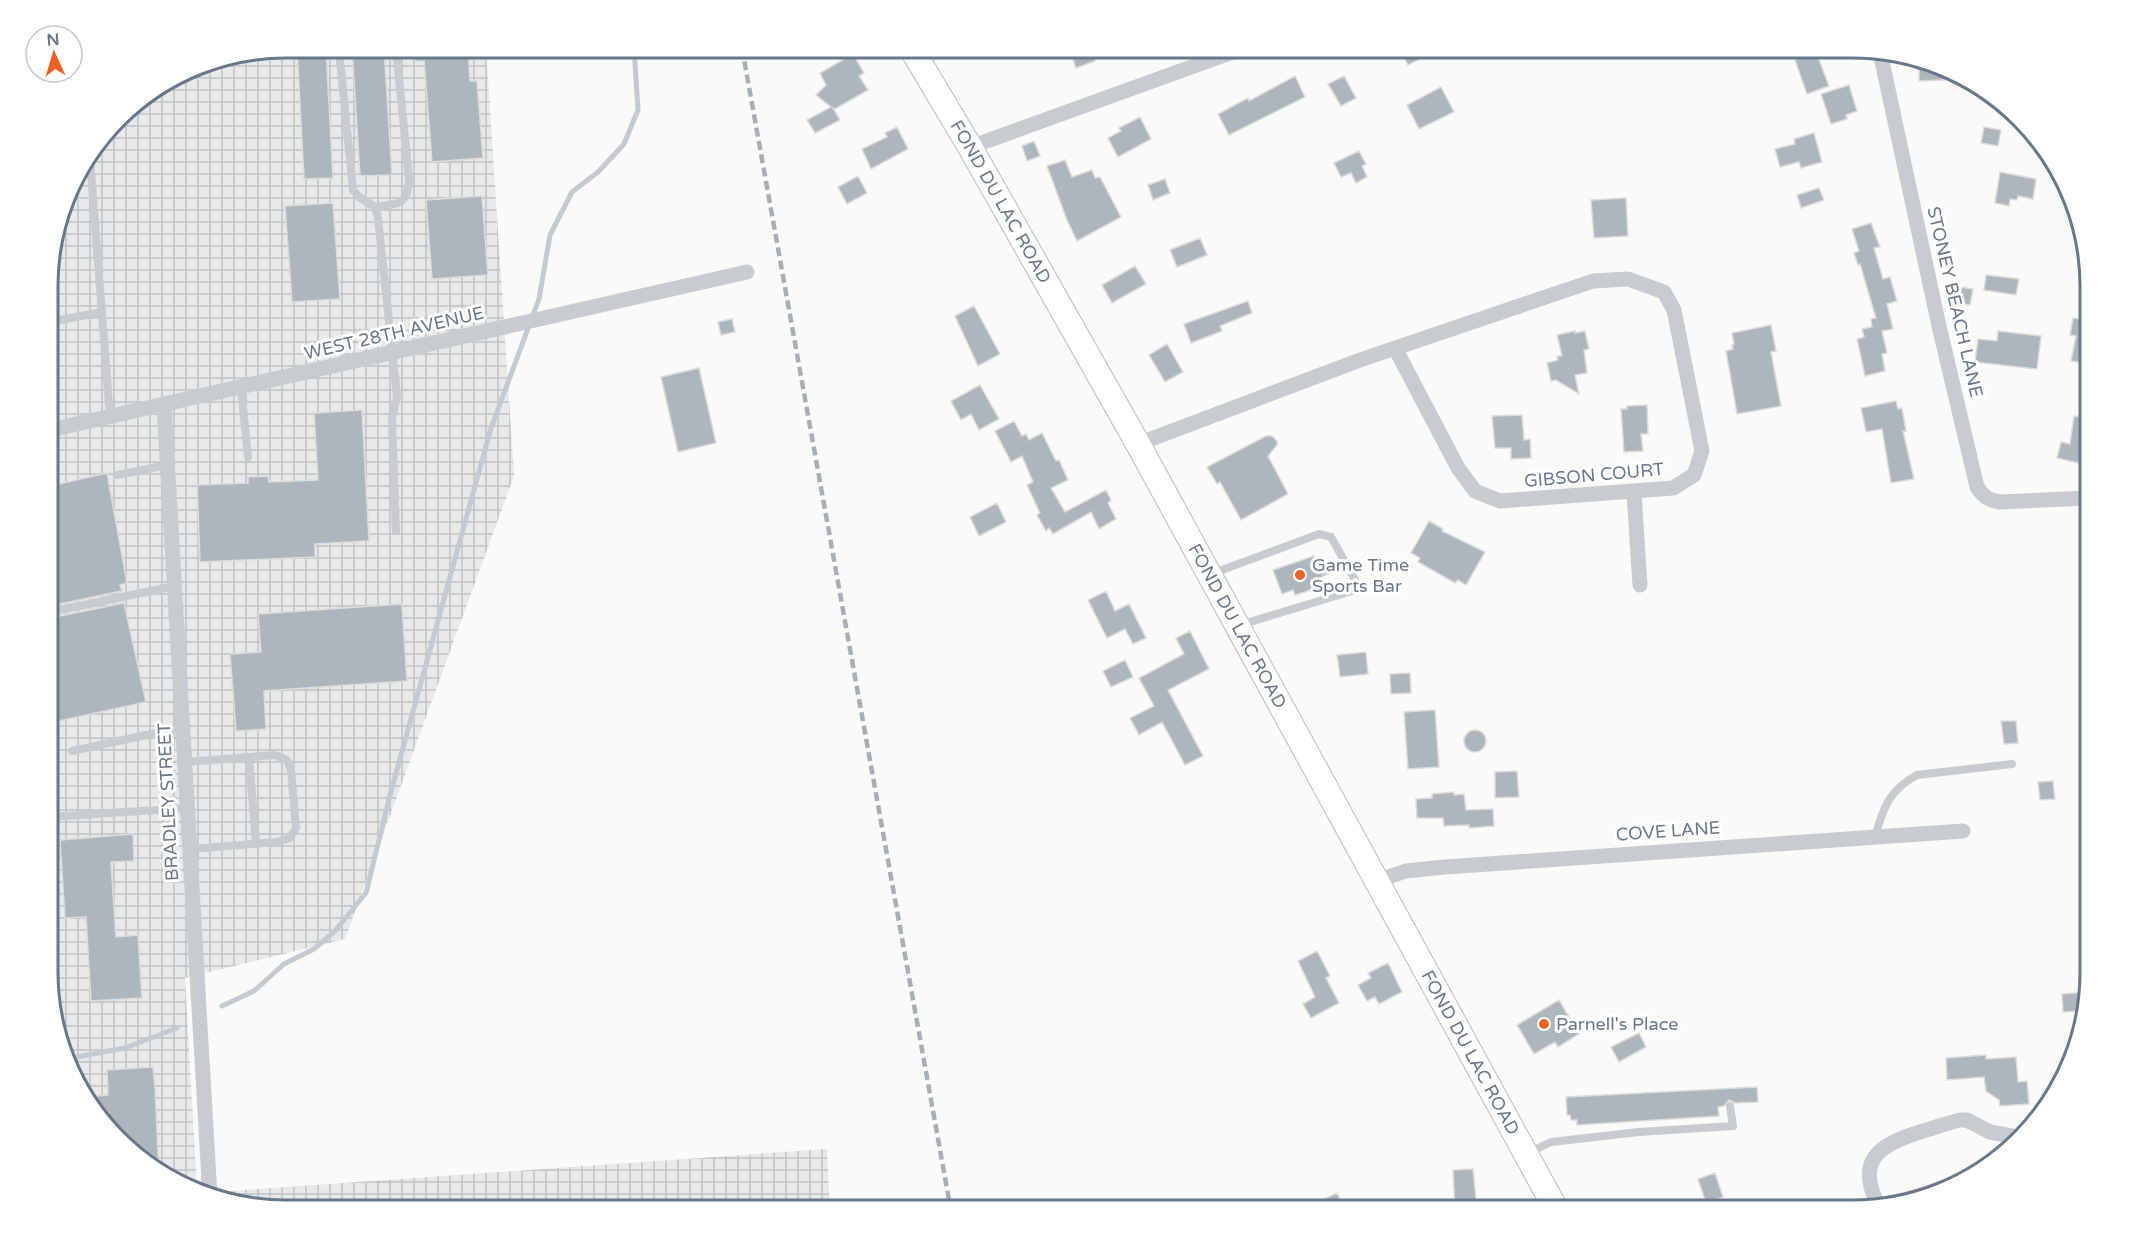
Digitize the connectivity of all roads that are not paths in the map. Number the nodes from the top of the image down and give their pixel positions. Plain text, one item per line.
1 (340, 58) edge
2 (397, 58) edge
3 (917, 58) edge
4 (1216, 58) edge
5 (1882, 60) edge
6 (970, 147) junction
7 (91, 170) edge
8 (375, 207) junction
9 (747, 272) dead end
10 (102, 312) junction
11 (58, 320) edge
12 (1395, 348) junction
13 (392, 353) junction
14 (241, 388) junction
15 (164, 406) junction
16 (110, 417) junction
17 (58, 428) edge
18 (1138, 444) junction
19 (248, 457) dead end
20 (167, 465) junction
21 (118, 475) dead end
22 (1634, 493) junction
23 (2080, 498) edge
24 (396, 531) dead end
25 (1209, 574) junction
26 (1640, 585) dead end
27 (175, 586) junction
28 (58, 610) edge
29 (1237, 626) junction
30 (183, 727) junction
31 (72, 751) dead end
32 (249, 757) junction
33 (185, 762) junction
34 (2012, 764) dead end
35 (188, 808) junction
36 (58, 816) edge
37 (1963, 831) dead end
38 (1875, 837) junction
39 (256, 844) junction
40 (190, 849) junction
41 (1376, 881) junction
42 (1730, 1106) dead end
43 (2011, 1136) edge
44 (1527, 1153) junction
45 (209, 1187) edge
46 (1875, 1199) edge
47 (1551, 1200) edge

1 - 8 lane
2 - 8 lane
3 - 6 main road, FOND DU LAC ROAD
4 - 6 street
5 - 23 street, STONEY BEACH LANE
6 - 18 main road, FOND DU LAC ROAD
7 - 10 lane
8 - 13 lane
9 - 13 street, WEST 28TH AVENUE
10 - 11 lane
10 - 16 lane
12 - 18 street, GIBSON COURT
12 - 22 street, GIBSON COURT
12 - 22 street, GIBSON COURT
13 - 14 street, WEST 28TH AVENUE
13 - 24 lane
14 - 15 street, WEST 28TH AVENUE
14 - 19 lane
15 - 16 street, WEST 28TH AVENUE
15 - 20 street, BRADLEY STREET
16 - 17 street, WEST 28TH AVENUE
18 - 25 main road, FOND DU LAC ROAD
20 - 21 lane
20 - 27 street, BRADLEY STREET
22 - 26 street
25 - 29 main road, FOND DU LAC ROAD
25 - 29 lane
27 - 28 lane
27 - 30 street, BRADLEY STREET
29 - 41 main road, FOND DU LAC ROAD
30 - 31 lane
30 - 33 street, BRADLEY STREET
32 - 33 lane
32 - 39 lane
32 - 39 lane
33 - 35 street, BRADLEY STREET
34 - 38 lane
35 - 36 lane
35 - 40 street, BRADLEY STREET
37 - 38 street, COVE LANE
38 - 41 street, COVE LANE
39 - 40 lane
40 - 45 street, BRADLEY STREET
41 - 44 main road, FOND DU LAC ROAD
42 - 44 lane
43 - 46 street
44 - 47 main road, FOND DU LAC ROAD

